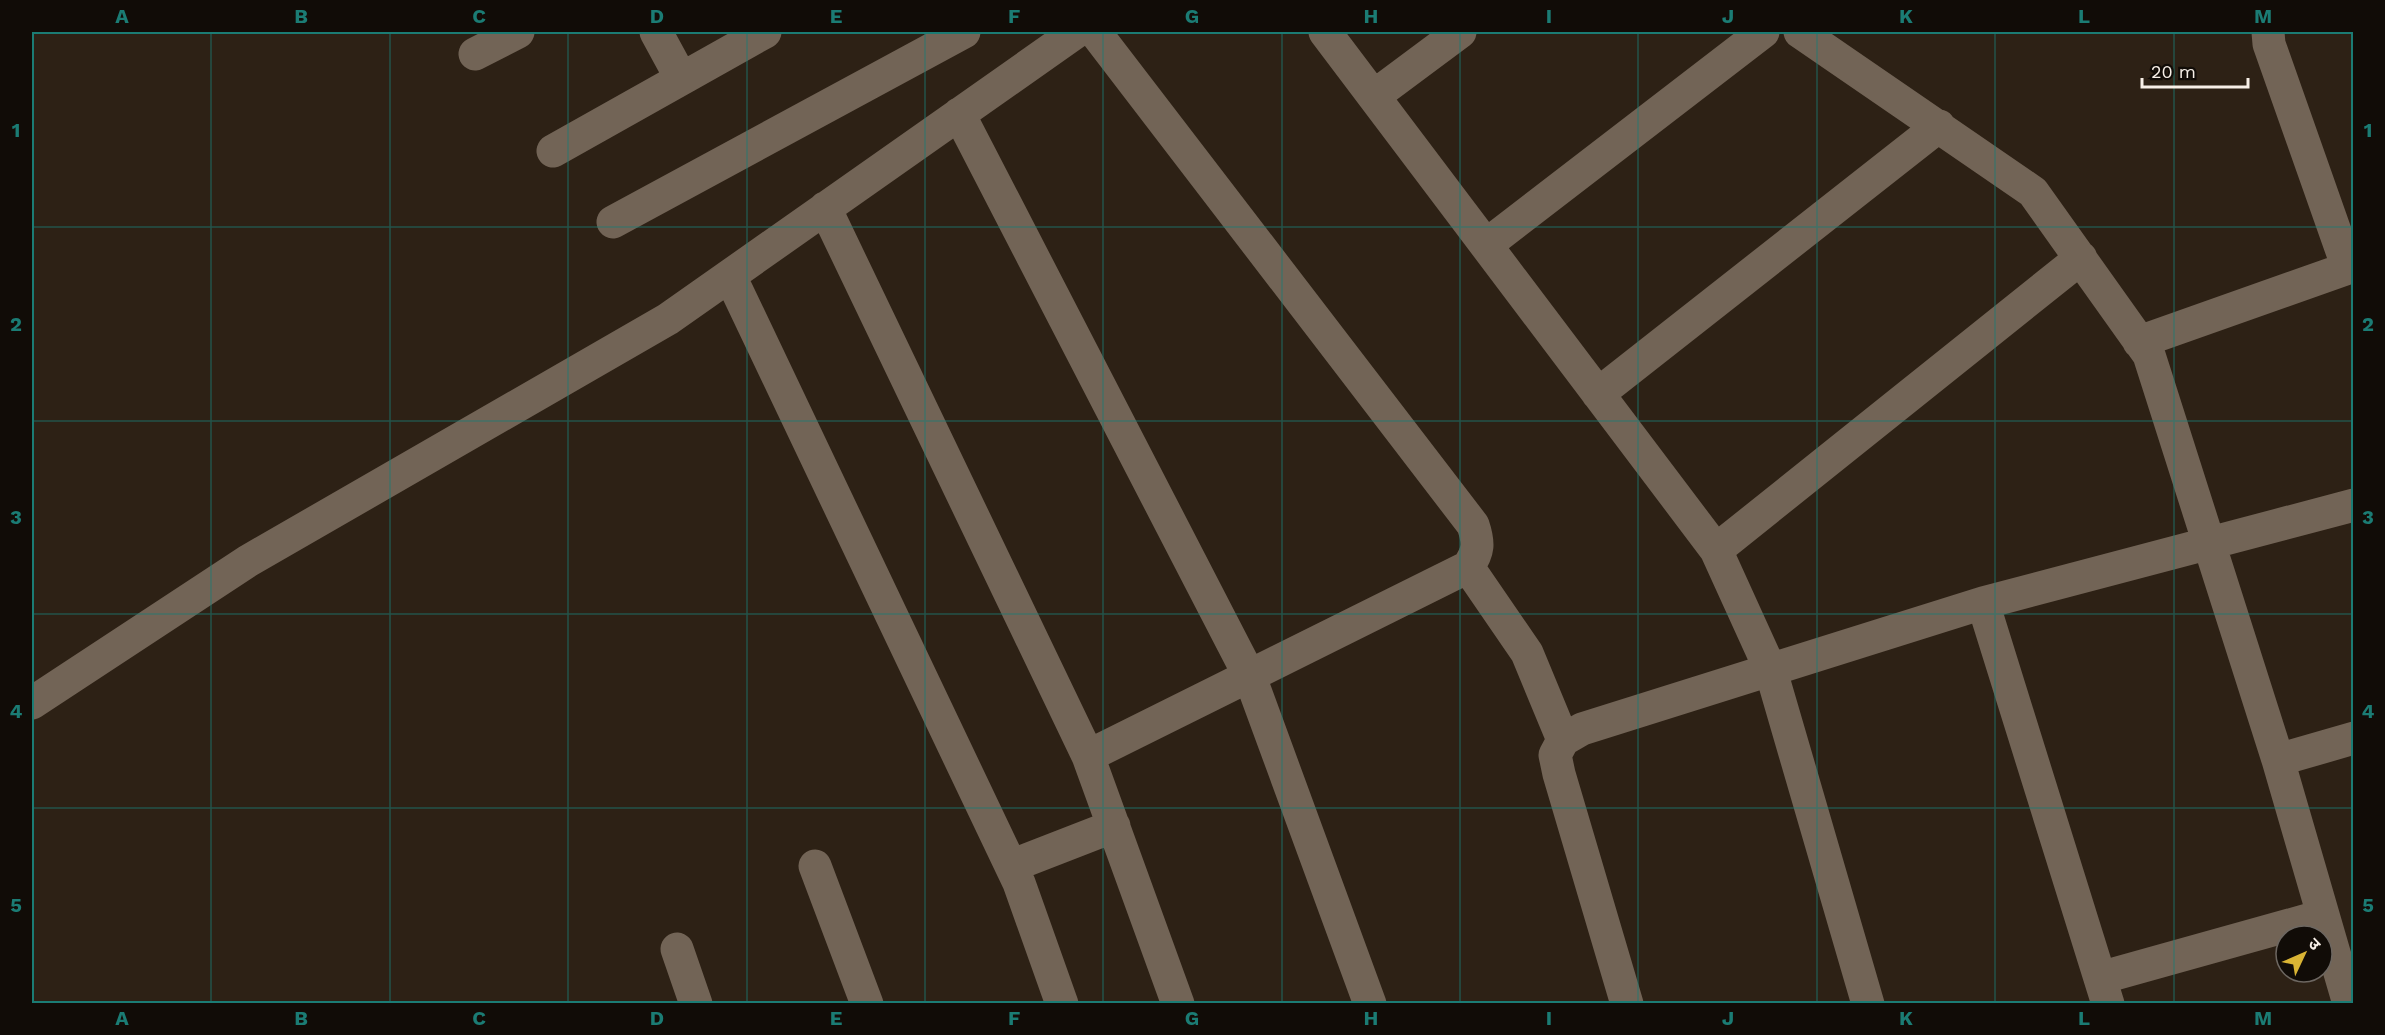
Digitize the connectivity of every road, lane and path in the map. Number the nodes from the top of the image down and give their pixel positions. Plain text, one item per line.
1 (519, 32) edge
2 (656, 32) edge
3 (765, 32) edge
4 (964, 32) edge
5 (1095, 32) edge
6 (1325, 32) edge
7 (1460, 32) edge
8 (1763, 32) edge
9 (1800, 32) edge
10 (2268, 32) edge
11 (1061, 35) edge
12 (475, 54) dead end
13 (681, 78) junction
14 (1374, 96) junction
15 (959, 114) junction
16 (1939, 126) junction
17 (553, 151) dead end
18 (825, 208) junction
19 (613, 222) dead end
20 (1486, 245) junction
21 (2081, 258) junction
22 (2350, 267) edge
23 (730, 276) junction
24 (2139, 342) junction
25 (1598, 394) junction
26 (2354, 505) edge
27 (2209, 545) junction
28 (1716, 550) junction
29 (1468, 567) junction
30 (1983, 603) junction
31 (1771, 671) junction
32 (1250, 677) junction
33 (32, 703) edge
34 (2354, 738) edge
35 (1563, 740) junction
36 (1088, 756) junction
37 (2278, 760) junction
38 (1114, 826) junction
39 (815, 866) dead end
40 (1011, 866) junction
41 (2322, 916) junction
42 (677, 949) dead end
43 (2104, 991) edge
44 (2350, 998) edge
45 (1057, 1002) edge
46 (696, 1004) edge
47 (867, 1004) edge
48 (1178, 1004) edge
49 (1370, 1004) edge
50 (1627, 1004) edge
51 (1869, 1004) edge

1 - 12 street
2 - 13 street
3 - 13 street
4 - 19 street
5 - 29 street
6 - 14 street
7 - 14 street
8 - 20 street
9 - 16 street
10 - 22 street
11 - 15 street
13 - 17 street
14 - 20 street
15 - 18 street
15 - 32 street
16 - 21 street
16 - 25 street
18 - 23 street
18 - 36 street
20 - 25 street
21 - 24 street
21 - 28 street
22 - 24 street
23 - 33 street
23 - 40 street
24 - 27 street
25 - 28 street
26 - 27 street
27 - 30 street
27 - 37 street
28 - 31 street
29 - 32 street
29 - 35 street
30 - 31 street
30 - 43 street
31 - 35 street
31 - 51 street
32 - 36 street
32 - 49 street
34 - 37 street
35 - 50 street
36 - 38 street
37 - 41 street
38 - 40 street
38 - 48 street
39 - 47 street
40 - 45 street
41 - 43 street
41 - 44 street
42 - 46 street

